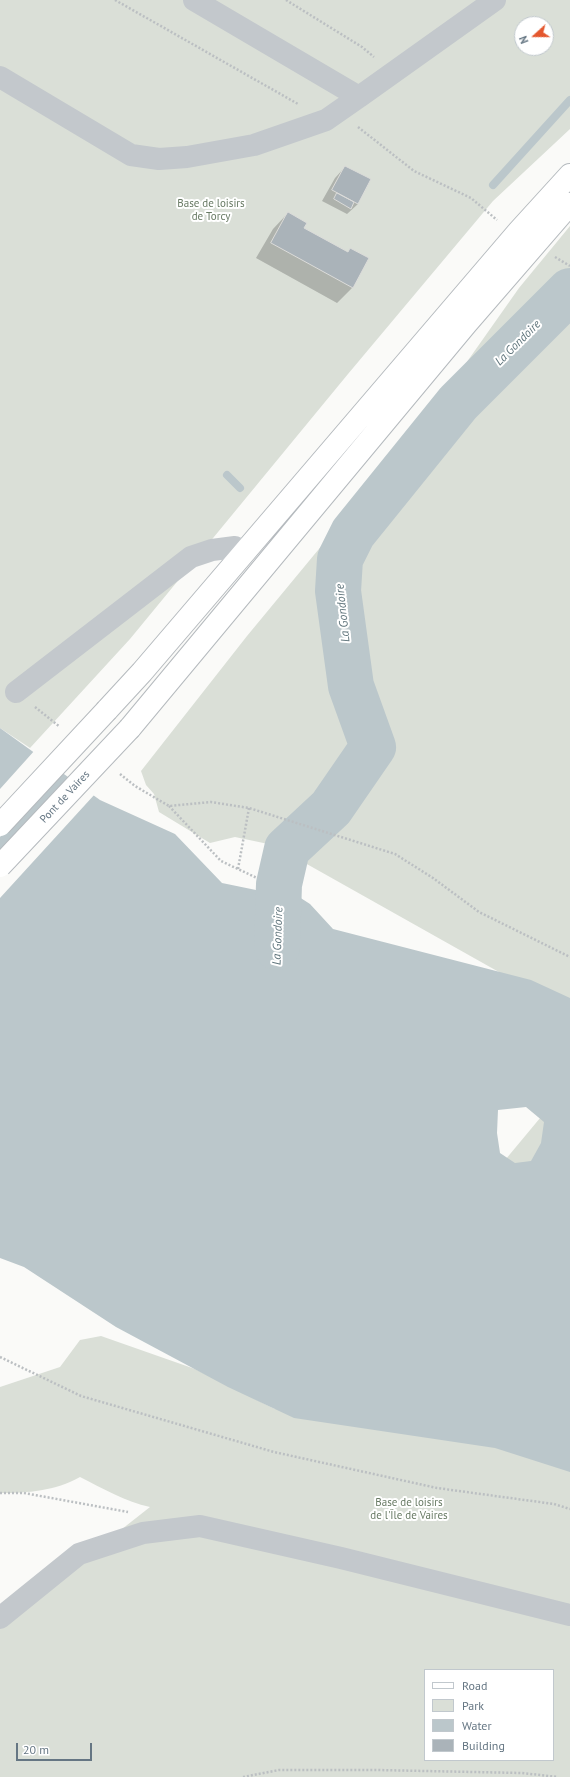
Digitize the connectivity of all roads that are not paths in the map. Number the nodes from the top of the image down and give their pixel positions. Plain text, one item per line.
1 (194, 0) edge
2 (495, 0) edge
3 (0, 77) edge
4 (359, 97) junction
5 (570, 175) edge
6 (570, 204) edge
7 (244, 553) junction
8 (16, 692) road end
9 (0, 825) edge
10 (0, 866) edge
11 (570, 1615) edge
12 (0, 1618) edge

1 - 4 street
2 - 4 street
3 - 4 street
5 - 7 main road
6 - 10 main road, Pont de Vaires, bridge
7 - 8 street
7 - 9 main road, bridge
11 - 12 street

